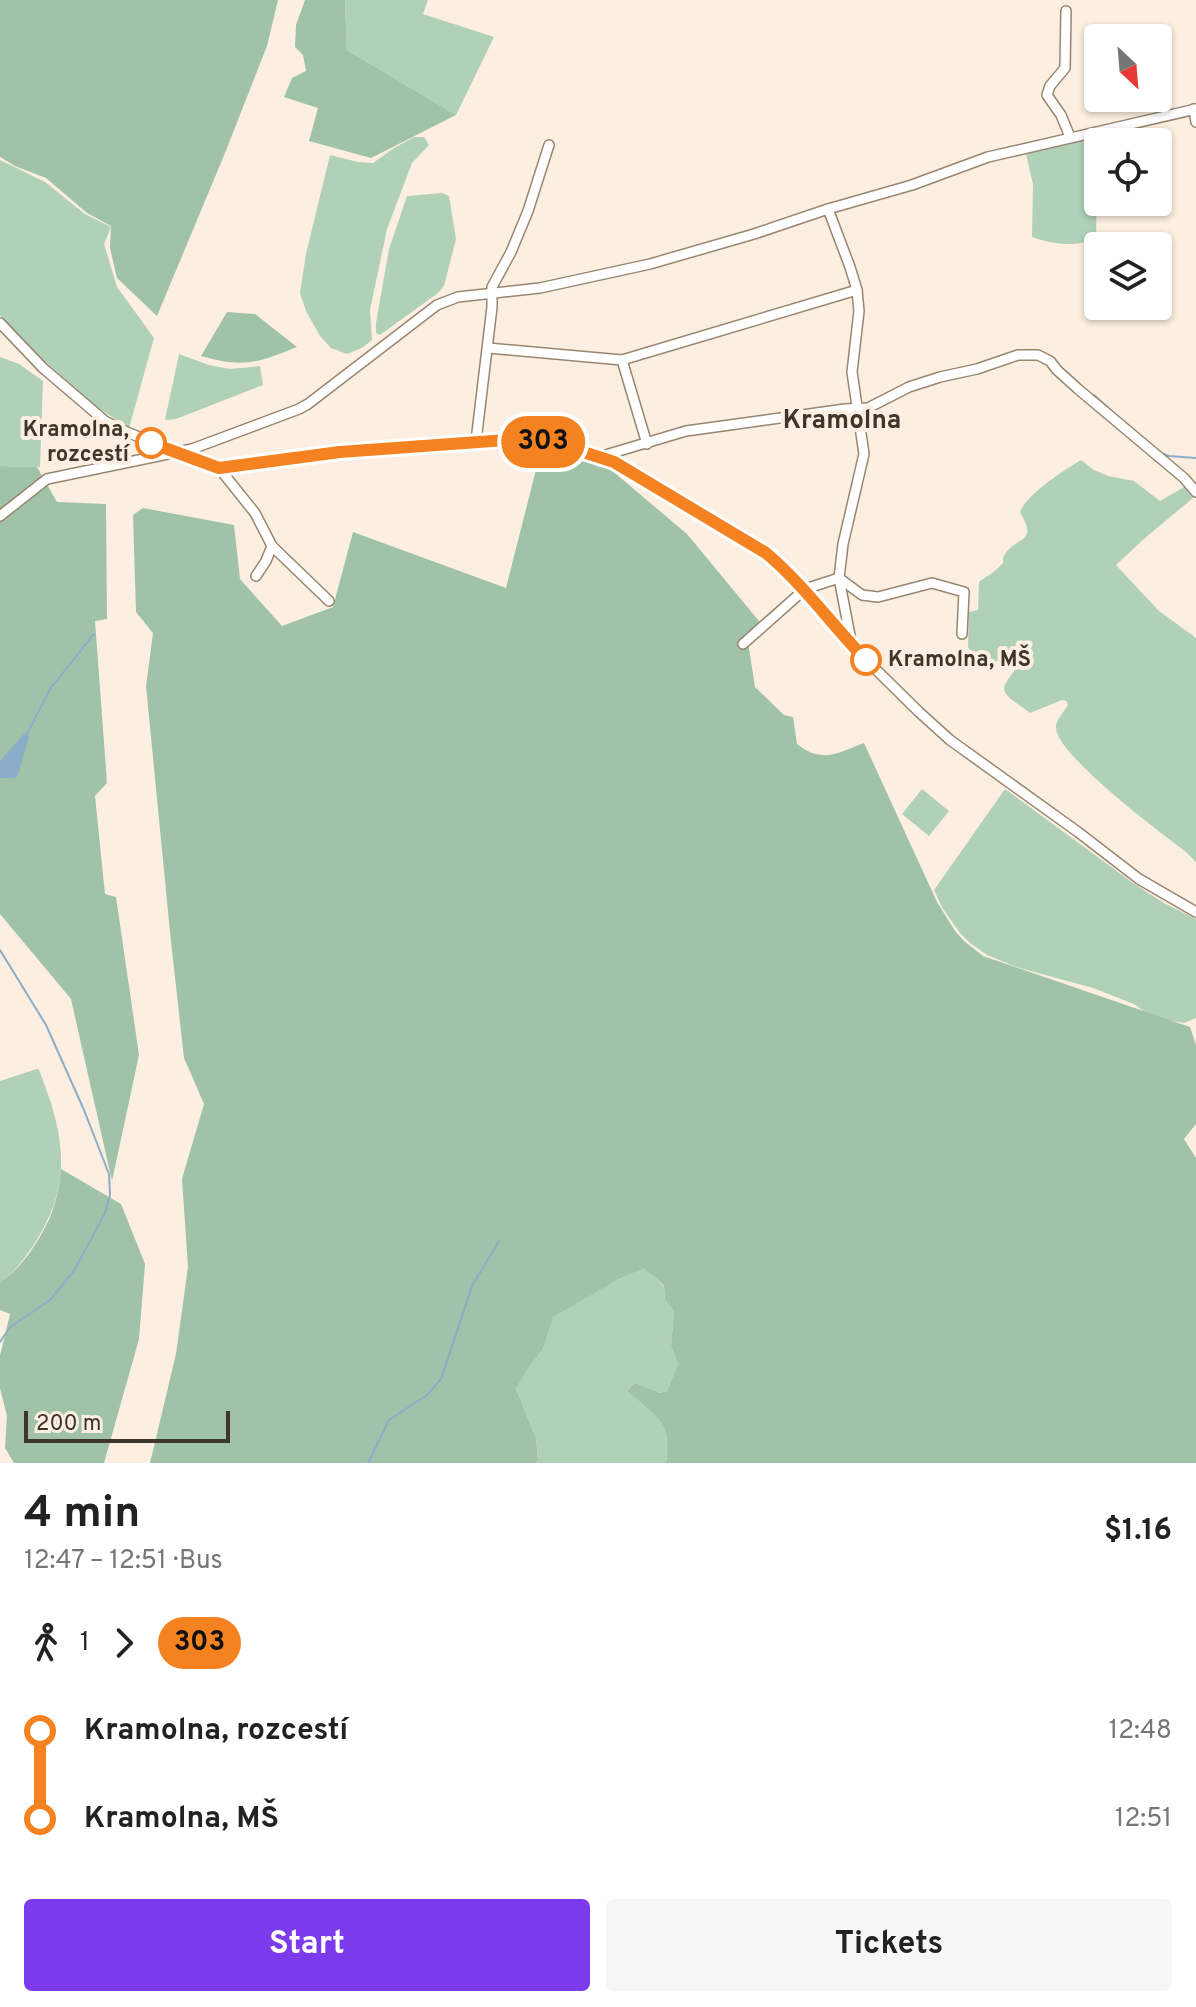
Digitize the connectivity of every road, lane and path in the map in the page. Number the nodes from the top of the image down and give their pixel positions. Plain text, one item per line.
1 (1066, 11) dead end
2 (1195, 109) edge
3 (1196, 122) edge
4 (1070, 137) junction
5 (549, 145) dead end
6 (828, 209) junction
7 (857, 290) junction
8 (492, 293) junction
9 (0, 323) edge
10 (488, 348) junction
11 (622, 360) junction
12 (859, 409) junction
13 (476, 441) junction
14 (647, 444) junction
15 (177, 453) junction
16 (601, 456) junction
17 (219, 468) junction
18 (1196, 492) edge
19 (0, 516) edge
20 (272, 546) junction
21 (256, 576) dead end
22 (839, 578) junction
23 (805, 589) junction
24 (329, 601) dead end
25 (962, 634) dead end
26 (743, 644) dead end
27 (852, 646) junction
28 (1196, 912) edge

1 - 4 street
2 - 3 street
2 - 4 street
4 - 6 street
5 - 8 street
6 - 7 street
6 - 8 street
7 - 11 street
7 - 12 street
8 - 10 street
8 - 15 street
9 - 15 street
10 - 11 street
10 - 13 street
11 - 14 street
12 - 14 street
12 - 18 street
12 - 22 street
13 - 16 street
13 - 17 street
14 - 16 street
15 - 17 street
15 - 19 street
16 - 23 street
17 - 20 street
20 - 21 street
20 - 24 street
22 - 23 street
22 - 25 street
22 - 27 street
23 - 26 street
23 - 27 street
27 - 28 street

